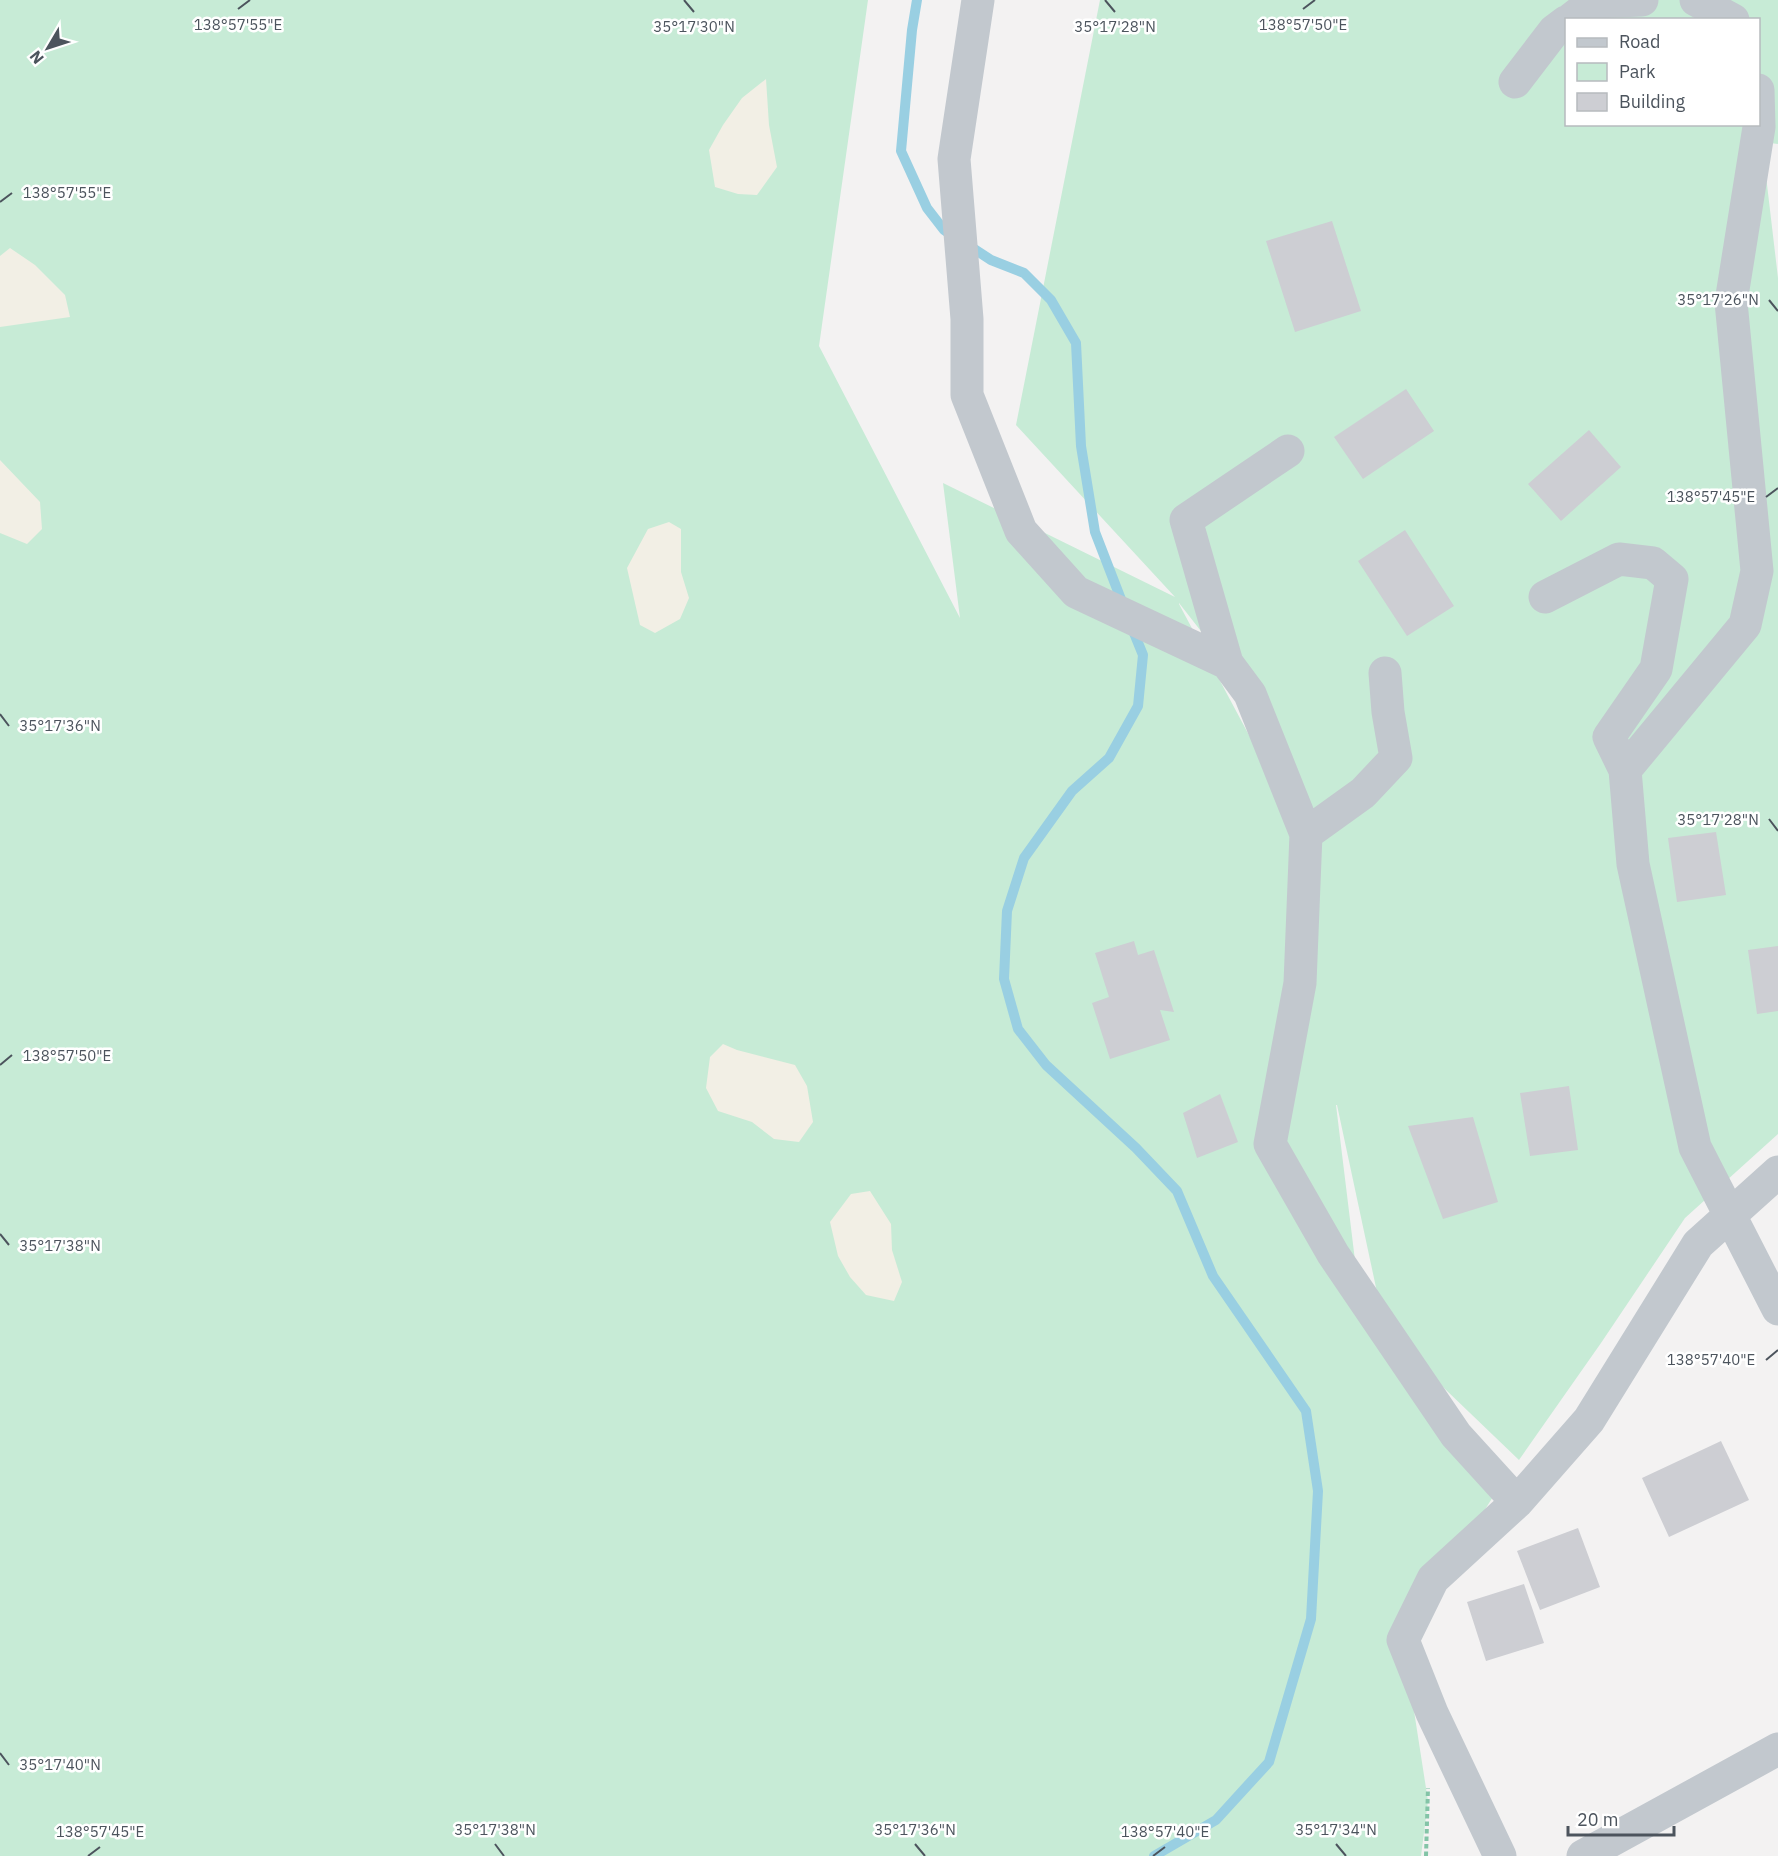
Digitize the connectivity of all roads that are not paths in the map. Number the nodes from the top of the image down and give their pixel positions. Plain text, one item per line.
1 (978, 0) edge
2 (1642, 0) edge
3 (1696, 0) edge
4 (1572, 18) edge
5 (1729, 18) edge
6 (1565, 23) edge
7 (1515, 82) dead end
8 (1759, 126) edge
9 (1288, 451) dead end
10 (1545, 597) dead end
11 (1227, 663) junction
12 (1385, 673) dead end
13 (1625, 770) junction
14 (1306, 834) junction
15 (1778, 1172) edge
16 (1729, 1216) junction
17 (1778, 1309) edge
18 (1517, 1502) junction
19 (1778, 1749) edge
20 (1500, 1856) edge
21 (1583, 1856) edge

1 - 11 street
2 - 4 street
3 - 5 street
6 - 7 street
8 - 13 street
9 - 11 street
10 - 13 street
11 - 14 street
12 - 14 street
13 - 16 street
14 - 18 street
15 - 16 street
16 - 17 street
16 - 18 street
18 - 20 street
19 - 21 street

